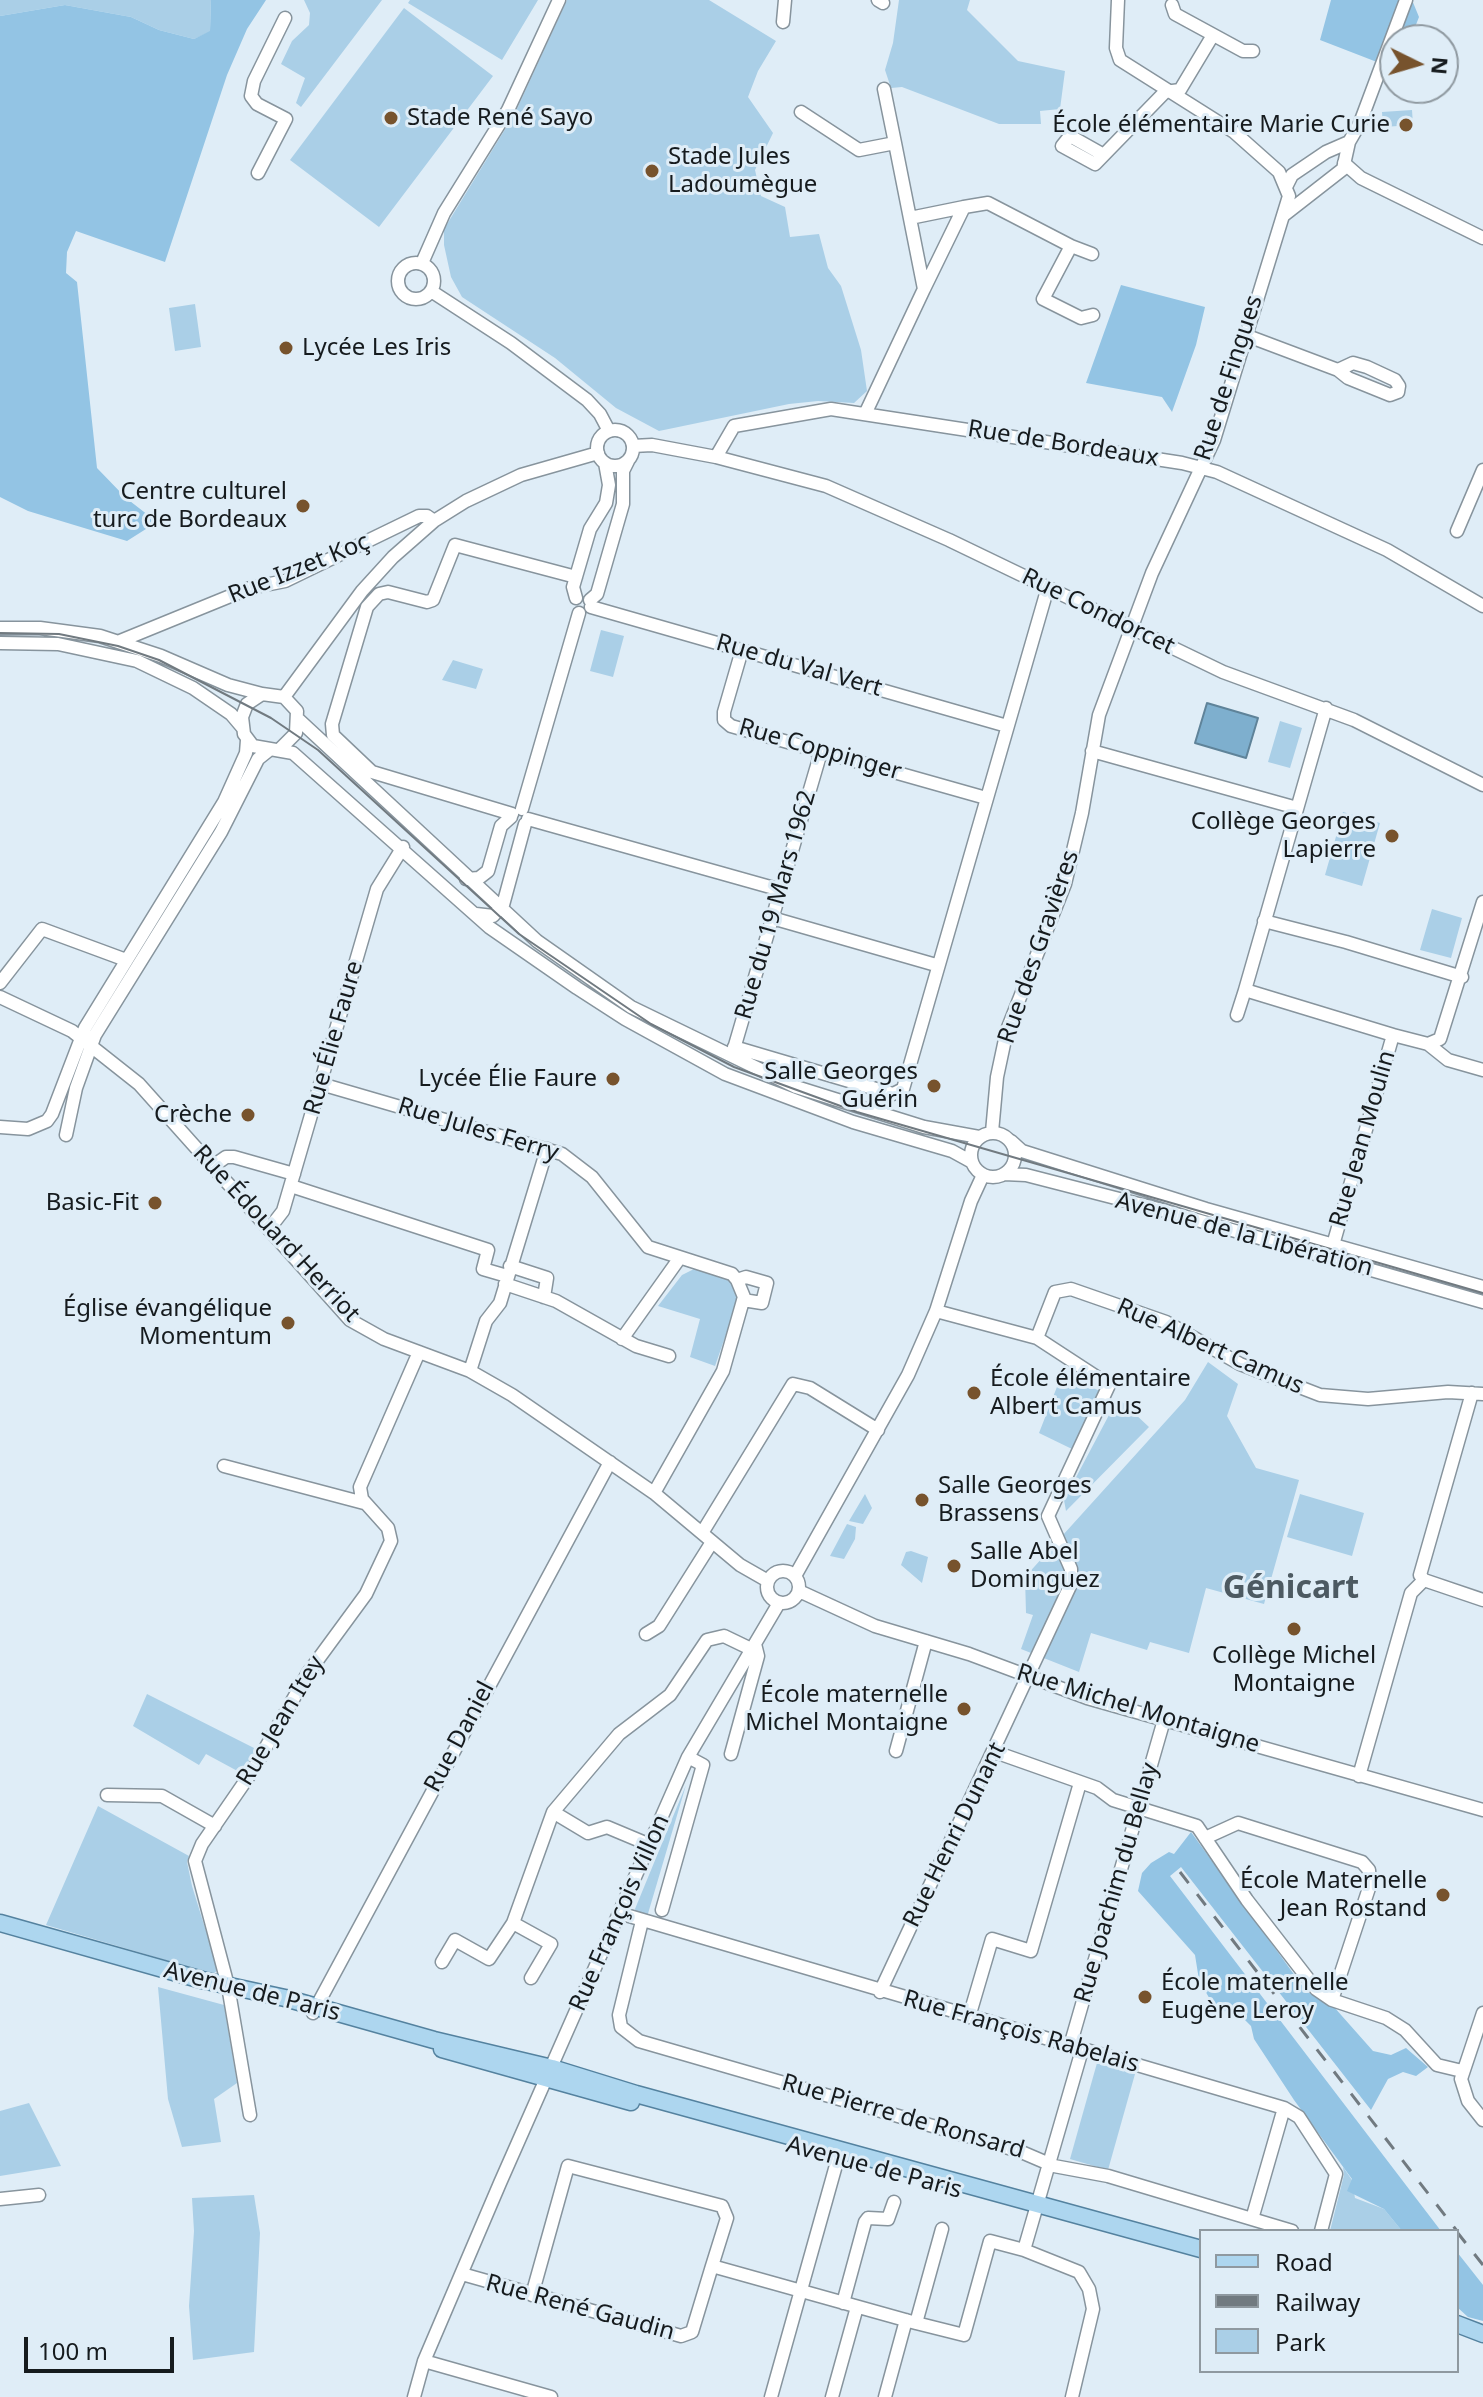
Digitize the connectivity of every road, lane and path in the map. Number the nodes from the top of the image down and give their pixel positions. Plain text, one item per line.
1 (559, 0) edge
2 (785, 0) edge
3 (1118, 0) edge
4 (1406, 0) edge
5 (1172, 5) dead end
6 (285, 18) dead end
7 (783, 22) dead end
8 (1213, 35) junction
9 (1253, 51) dead end
10 (884, 89) dead end
11 (1173, 91) junction
12 (801, 112) dead end
13 (1349, 142) junction
14 (895, 143) junction
15 (1332, 150) junction
16 (1102, 154) dead end
17 (1343, 165) junction
18 (258, 173) dead end
19 (1289, 186) junction
20 (964, 207) junction
21 (910, 218) junction
22 (1483, 238) edge
23 (1071, 246) junction
24 (1092, 254) dead end
25 (422, 263) junction
26 (924, 289) junction
27 (431, 291) junction
28 (1093, 315) dead end
29 (1245, 335) junction
30 (1338, 370) dead end
31 (866, 412) junction
32 (609, 431) junction
33 (633, 446) junction
34 (716, 457) junction
35 (601, 458) junction
36 (628, 461) junction
37 (1200, 468) junction
38 (1483, 470) edge
39 (434, 521) junction
40 (1457, 531) dead end
41 (576, 577) junction
42 (1048, 587) junction
43 (1483, 606) edge
44 (587, 607) junction
45 (161, 625) junction
46 (1132, 626) junction
47 (0, 628) edge
48 (120, 641) junction
49 (0, 643) edge
50 (742, 650) junction
51 (161, 656) junction
52 (262, 694) junction
53 (284, 697) junction
54 (1326, 708) junction
55 (299, 720) junction
56 (1007, 726) junction
57 (242, 727) junction
58 (247, 740) junction
59 (274, 750) junction
60 (1092, 751) junction
61 (821, 752) junction
62 (1479, 783) edge
63 (986, 798) junction
64 (1297, 808) junction
65 (520, 817) junction
66 (403, 847) junction
67 (488, 871) junction
68 (466, 879) junction
69 (510, 882) junction
70 (781, 890) junction
71 (1483, 902) edge
72 (501, 909) junction
73 (475, 913) junction
74 (772, 918) junction
75 (1264, 921) junction
76 (126, 960) junction
77 (936, 965) junction
78 (1462, 977) junction
79 (0, 983) edge
80 (1245, 990) junction
81 (0, 997) edge
82 (1237, 1015) dead end
83 (1393, 1035) junction
84 (85, 1042) junction
85 (1428, 1044) junction
86 (732, 1053) junction
87 (1483, 1070) edge
88 (321, 1084) junction
89 (0, 1127) edge
90 (992, 1132) junction
91 (66, 1135) dead end
92 (979, 1137) junction
93 (1011, 1141) junction
94 (547, 1149) junction
95 (972, 1162) junction
96 (213, 1166) junction
97 (1004, 1174) junction
98 (983, 1175) junction
99 (292, 1180) junction
100 (269, 1229) junction
101 (1333, 1245) junction
102 (488, 1250) junction
103 (679, 1259) junction
104 (509, 1271) junction
105 (737, 1280) junction
106 (1483, 1287) edge
107 (550, 1299) junction
108 (743, 1300) junction
109 (1483, 1302) edge
110 (936, 1311) junction
111 (1037, 1338) junction
112 (622, 1339) junction
113 (419, 1352) junction
114 (669, 1356) dead end
115 (470, 1371) junction
116 (1477, 1393) edge
117 (878, 1430) junction
118 (610, 1462) junction
119 (224, 1466) dead end
120 (654, 1493) junction
121 (364, 1503) junction
122 (707, 1538) junction
123 (795, 1576) junction
124 (1424, 1580) junction
125 (768, 1581) junction
126 (799, 1591) junction
127 (1483, 1600) edge
128 (779, 1603) junction
129 (646, 1634) dead end
130 (926, 1641) junction
131 (753, 1646) junction
132 (1030, 1678) junction
133 (1164, 1720) junction
134 (896, 1751) dead end
135 (995, 1752) junction
136 (731, 1754) dead end
137 (688, 1757) junction
138 (1359, 1776) junction
139 (1080, 1783) junction
140 (107, 1795) dead end
141 (1139, 1807) junction
142 (1483, 1810) edge
143 (553, 1812) junction
144 (215, 1826) junction
145 (1205, 1838) junction
146 (650, 1845) junction
147 (662, 1910) dead end
148 (619, 1913) junction
149 (642, 1921) junction
150 (0, 1923) edge
151 (513, 1923) junction
152 (0, 1932) edge
153 (442, 1962) dead end
154 (531, 1978) dead end
155 (229, 1991) junction
156 (880, 1992) junction
157 (1332, 2000) junction
158 (314, 2009) junction
159 (1483, 2013) edge
160 (969, 2017) junction
161 (1076, 2048) junction
162 (1462, 2071) junction
163 (549, 2074) junction
164 (1284, 2108) junction
165 (250, 2115) dead end
166 (1483, 2120) edge
167 (838, 2158) junction
168 (1049, 2163) junction
169 (39, 2195) dead end
170 (0, 2199) edge
171 (894, 2202) dead end
172 (1037, 2208) junction
173 (1252, 2219) junction
174 (942, 2229) dead end
175 (1285, 2229) edge
176 (1322, 2229) edge
177 (1199, 2248) edge
178 (1024, 2250) junction
179 (1199, 2257) edge
180 (712, 2266) junction
181 (462, 2274) junction
182 (802, 2292) junction
183 (532, 2295) junction
184 (843, 2303) junction
185 (857, 2307) junction
186 (914, 2318) junction
187 (424, 2361) junction
188 (414, 2397) edge
189 (551, 2397) edge
190 (771, 2397) edge
191 (832, 2397) edge
192 (885, 2397) edge
193 (1072, 2397) edge

1 - 25 street
2 - 7 street
3 - 11 street
4 - 13 street
5 - 8 street
6 - 18 street
8 - 9 street
8 - 11 street
10 - 14 street
11 - 16 street
11 - 19 street
12 - 14 street
13 - 15 street
13 - 17 street
14 - 21 street
15 - 17 street
15 - 19 street
17 - 19 street
17 - 22 street
19 - 29 street, Rue de Fingues
20 - 21 street
20 - 23 street
20 - 26 street
21 - 26 street
23 - 24 street
23 - 28 street
25 - 27 street
25 - 27 street
26 - 31 street
27 - 32 street
29 - 30 street
29 - 37 street, Rue de Fingues
31 - 34 street, Rue de Bordeaux
31 - 37 street, Rue de Bordeaux
32 - 33 street
32 - 35 street
33 - 34 street
33 - 36 street
34 - 42 street, Rue Condorcet
35 - 36 street
35 - 39 street
35 - 41 street
36 - 44 street
37 - 43 street, Rue de Bordeaux
37 - 46 street, Rue de Fingues
38 - 40 street
39 - 45 street, Rue Izzet Koç
39 - 53 street
41 - 44 street, Rue du Val Vert
41 - 65 street
42 - 46 street, Rue Condorcet
42 - 56 street
44 - 50 street, Rue du Val Vert
44 - 65 street
45 - 48 street, Rue Izzet Koç
45 - 51 street
46 - 54 street, Rue Condorcet
46 - 60 street, Rue des Gravières
47 - 48 street
48 - 51 street
49 - 57 street
50 - 56 street, Rue du Val Vert
50 - 61 street, Rue Coppinger
51 - 52 street
52 - 53 street
52 - 57 street
53 - 55 street
54 - 62 street, Rue Condorcet
54 - 64 street
55 - 59 street
55 - 68 street
56 - 63 street
57 - 58 street
58 - 59 street
58 - 76 street
59 - 66 street
59 - 84 street
60 - 64 street
60 - 90 street, Rue des Gravières
61 - 63 street, Rue Coppinger
61 - 70 street, Rue du 19 Mars 1962
63 - 77 street
64 - 75 street
65 - 67 street
65 - 69 street
65 - 70 street
66 - 73 street
66 - 88 street, Rue Élie Faure
67 - 68 street
67 - 69 street
68 - 72 street
69 - 72 street
70 - 74 street, Rue du 19 Mars 1962
71 - 78 street, Rue Jean Moulin
72 - 73 street
72 - 86 street
73 - 95 street
74 - 77 street
74 - 86 street, Rue du 19 Mars 1962
75 - 78 street
75 - 80 street
76 - 79 street
76 - 84 street
77 - 86 street
78 - 85 street, Rue Jean Moulin
80 - 82 street
80 - 83 street
81 - 84 street, Rue Édouard Herriot
83 - 85 street, Rue Jean Moulin
83 - 101 street, Rue Jean Moulin
84 - 89 street
84 - 91 street
84 - 96 street, Rue Édouard Herriot
85 - 87 street
86 - 92 street
88 - 94 street, Rue Jules Ferry
88 - 99 street, Rue Élie Faure
90 - 92 street
90 - 93 street
92 - 95 street
93 - 97 street
93 - 101 street, Avenue de la Libération
94 - 103 street, Rue Jules Ferry
94 - 104 street
95 - 98 street
96 - 99 street
96 - 100 street, Rue Édouard Herriot
97 - 98 street
97 - 109 street, Avenue de la Libération
98 - 110 street
99 - 100 street, Rue Élie Faure
99 - 102 street
100 - 113 street, Rue Édouard Herriot
101 - 106 street, Avenue de la Libération
102 - 104 street
102 - 104 street
103 - 105 street, Rue Jules Ferry
103 - 112 street
104 - 107 street
104 - 107 street
104 - 115 street
105 - 108 street
105 - 108 street, Rue Jules Ferry
107 - 112 street
108 - 120 street
110 - 111 street
110 - 117 street
111 - 116 street, Rue Albert Camus
111 - 132 street, Rue Henri Dunant
112 - 114 street
113 - 115 street, Rue Édouard Herriot
113 - 121 street
115 - 118 street, Rue Édouard Herriot
116 - 124 street
117 - 122 street
117 - 123 street
118 - 120 street, Rue Édouard Herriot
118 - 158 street, Rue Daniel
119 - 121 street
120 - 122 street, Rue Édouard Herriot
121 - 144 street, Rue Jean Itey
122 - 125 street, Rue Édouard Herriot
122 - 129 street
123 - 125 street
123 - 126 street
124 - 127 street
124 - 138 street
125 - 128 street
126 - 128 street
126 - 130 street, Rue Michel Montaigne
128 - 131 street, Rue François Villon
130 - 132 street, Rue Michel Montaigne
130 - 134 street
131 - 136 street, Rue François Villon
131 - 137 street, Rue François Villon
131 - 143 street
132 - 133 street, Rue Michel Montaigne
132 - 135 street, Rue Henri Dunant
133 - 138 street, Rue Michel Montaigne
133 - 141 street, Rue Joachim du Bellay
135 - 139 street
135 - 156 street, Rue Henri Dunant
137 - 146 street, Rue François Villon
137 - 147 street, Rue François Villon
138 - 142 street, Rue Michel Montaigne
139 - 141 street
139 - 160 street
140 - 144 street
141 - 145 street
141 - 161 street, Rue Joachim du Bellay
143 - 146 street
143 - 151 street
144 - 155 street, Rue Jean Itey
145 - 157 street
145 - 157 street
146 - 148 street, Rue François Villon
148 - 149 street, Rue François Rabelais
148 - 163 street, Rue François Villon
149 - 156 street, Rue François Rabelais
149 - 168 street, Rue Pierre de Ronsard
150 - 155 main road, Avenue de Paris
151 - 153 street
151 - 154 street
152 - 155 main road, Avenue de Paris
155 - 158 main road, Avenue de Paris
155 - 165 street, Rue Jean Itey
156 - 160 street, Rue François Rabelais
157 - 162 street
158 - 163 main road, Avenue de Paris
158 - 163 main road, Avenue de Paris
159 - 162 street
160 - 161 street, Rue François Rabelais
161 - 164 street, Rue François Rabelais
161 - 168 street, Rue Joachim du Bellay
162 - 166 street
163 - 167 main road, Avenue de Paris
163 - 172 main road, Avenue de Paris
163 - 181 street, Rue François Villon
164 - 173 street
164 - 176 street, Rue François Rabelais
167 - 172 main road, Avenue de Paris
167 - 182 street
168 - 172 street, Rue Joachim du Bellay
168 - 173 street, Rue Pierre de Ronsard
169 - 170 street
171 - 184 street
172 - 177 main road, Avenue de Paris
172 - 178 street, Rue Joachim du Bellay
172 - 179 main road, Avenue de Paris
173 - 175 street, Rue Pierre de Ronsard
174 - 186 street
178 - 186 street
178 - 193 street
180 - 182 street
180 - 183 street, Rue René Gaudin
180 - 183 street
181 - 183 street, Rue René Gaudin
181 - 187 street, Rue François Villon
182 - 184 street
182 - 190 street
184 - 185 street
185 - 186 street
185 - 191 street
186 - 192 street
187 - 188 street, Rue François Villon
187 - 189 street

